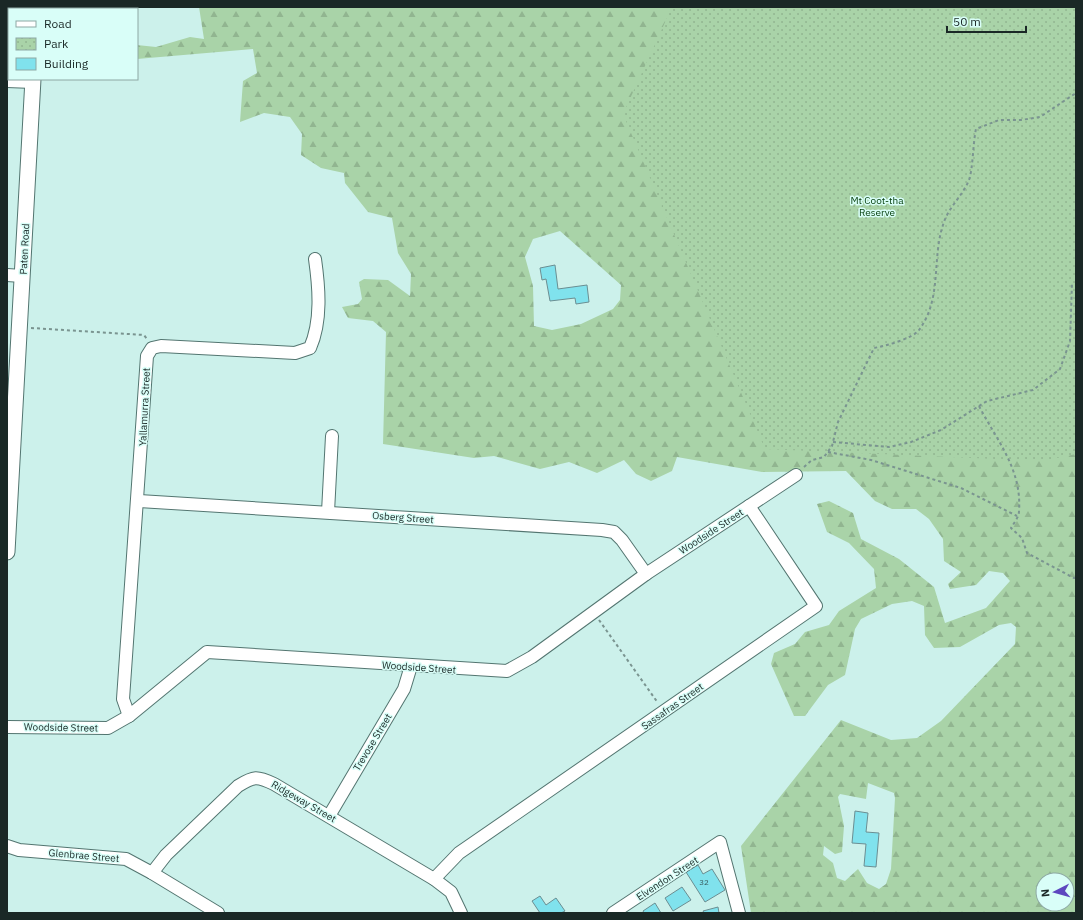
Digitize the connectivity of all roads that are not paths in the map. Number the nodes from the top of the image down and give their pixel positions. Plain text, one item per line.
1 (7, 81) edge
2 (33, 81) edge
3 (315, 259) dead end
4 (7, 275) edge
5 (22, 276) junction
6 (12, 409) edge
7 (332, 436) dead end
8 (796, 475) road end
9 (139, 501) junction
10 (750, 506) junction
11 (328, 512) junction
12 (7, 552) edge
13 (646, 574) junction
14 (411, 666) junction
15 (129, 716) junction
16 (7, 727) edge
17 (328, 816) junction
18 (7, 846) edge
19 (152, 873) junction
20 (434, 879) junction
21 (218, 913) edge
22 (461, 913) edge
23 (613, 913) edge
24 (739, 913) edge

1 - 2 street
2 - 5 street, Paten Road
3 - 9 street, Yallamurra Street
4 - 5 street
5 - 6 street, Paten Road
6 - 12 street, Paten Road
7 - 11 street
8 - 10 street, Woodside Street
9 - 11 street, Osberg Street
9 - 15 street, Yallamurra Street
10 - 13 street, Woodside Street
10 - 20 street, Sassafras Street
11 - 13 street, Osberg Street
13 - 14 street, Woodside Street
14 - 15 street, Woodside Street
14 - 17 street, Trevose Street
15 - 16 street, Woodside Street
17 - 19 street, Ridgeway Street
17 - 20 street, Ridgeway Street
18 - 19 street, Glenbrae Street
19 - 21 street, Glenbrae Street
20 - 22 street, Ridgeway Street
23 - 24 street, Elvendon Street

